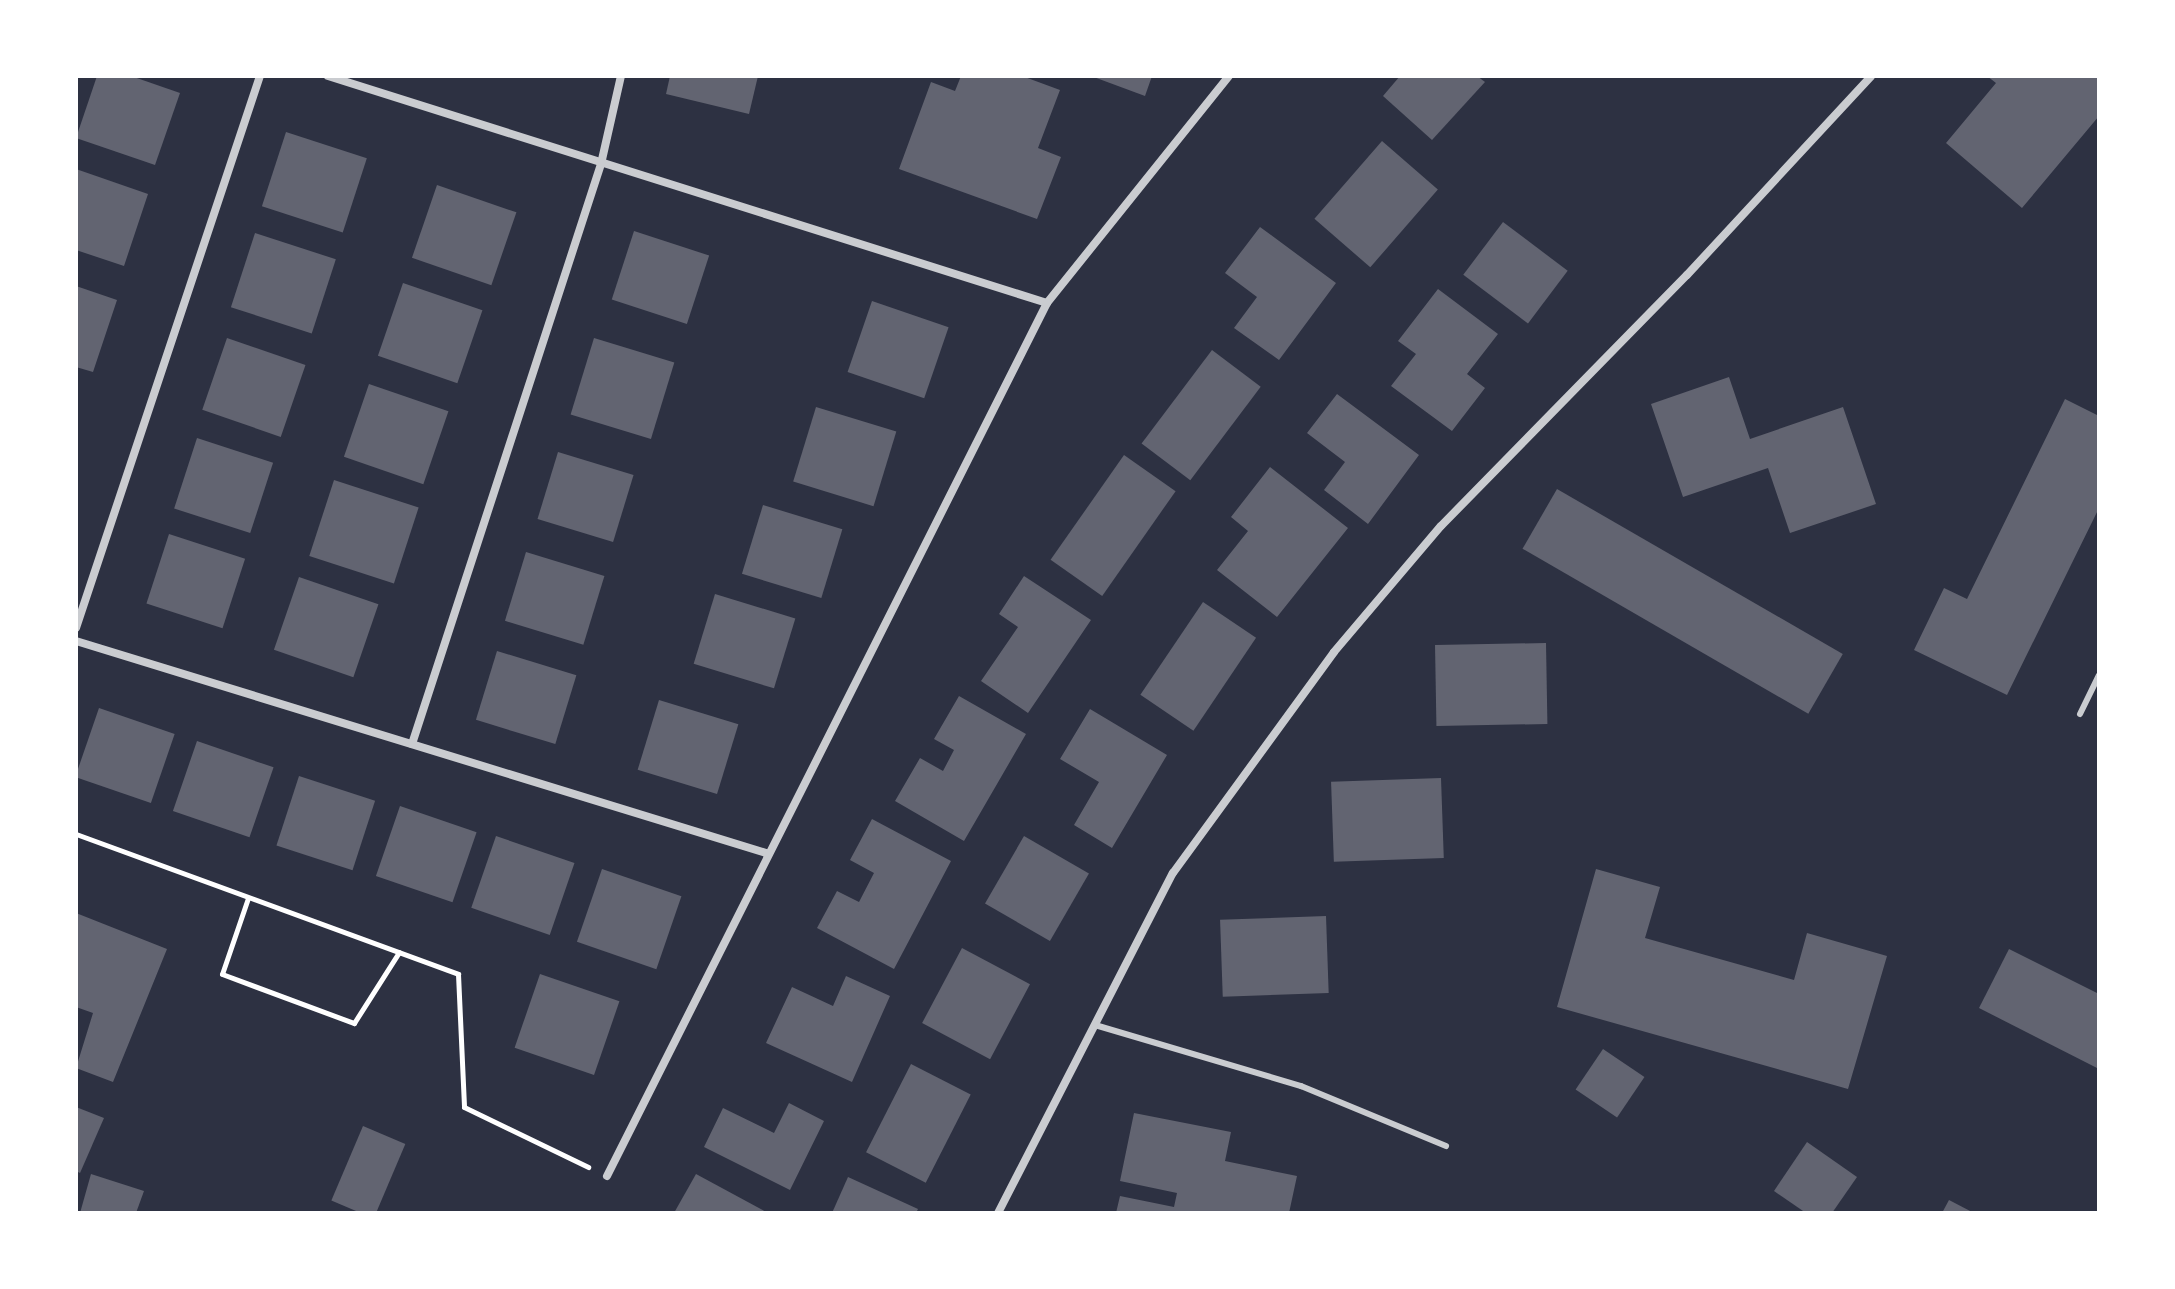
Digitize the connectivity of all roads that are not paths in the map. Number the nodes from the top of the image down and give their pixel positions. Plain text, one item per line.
1 (260, 76) edge
2 (328, 76) edge
3 (621, 76) edge
4 (1229, 76) edge
5 (1871, 76) edge
6 (601, 164) junction
7 (1047, 303) junction
8 (76, 628) edge
9 (76, 641) edge
10 (2099, 675) edge
11 (2080, 714) dead end
12 (412, 744) junction
13 (766, 853) junction
14 (1095, 1025) junction
15 (1446, 1146) dead end
16 (607, 1176) road end
17 (998, 1213) edge

1 - 8 street
2 - 6 street
3 - 6 street
4 - 7 street
5 - 14 street
6 - 7 street
6 - 12 street
7 - 13 street
9 - 12 street
10 - 11 lane
12 - 13 street
13 - 16 street
14 - 15 lane
14 - 17 street

